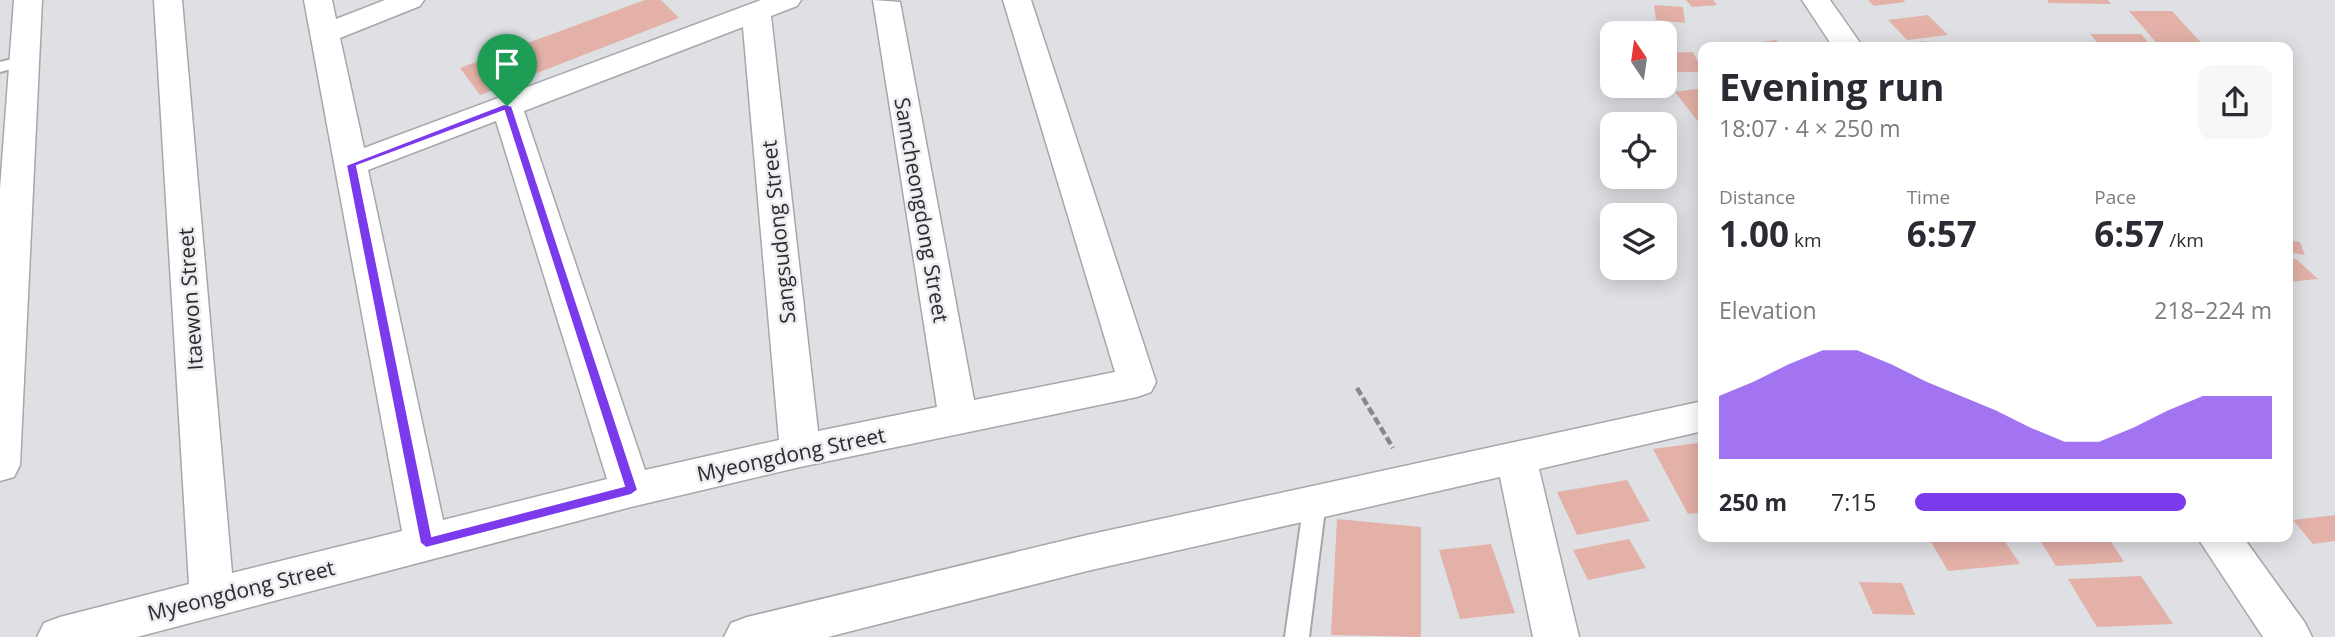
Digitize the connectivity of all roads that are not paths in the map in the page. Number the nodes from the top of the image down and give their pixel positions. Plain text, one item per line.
1 (28, 0) edge
2 (168, 0) edge
3 (410, 0) edge
4 (1017, 0) edge
5 (1815, 0) edge
6 (888, 1) edge
7 (771, 6) edge
8 (321, 16) edge
9 (1844, 42) edge
10 (12, 64) edge
11 (507, 106) junction
12 (351, 165) junction
13 (1698, 417) edge
14 (958, 418) junction
15 (800, 451) junction
16 (1516, 456) junction
17 (0, 465) edge
18 (631, 490) junction
19 (1315, 501) junction
20 (2222, 542) edge
21 (426, 543) junction
22 (212, 598) junction
23 (60, 637) edge
24 (747, 637) edge
25 (1297, 637) edge
26 (1556, 637) edge
27 (2289, 637) edge

1 - 10 street
2 - 22 street, Itaewon Street
3 - 8 street
4 - 14 street, Myeongdong Street
5 - 9 street
6 - 14 street, Samcheongdong Street
7 - 11 street
7 - 15 street, Sangsudong Street
8 - 12 street
10 - 17 street
11 - 12 street
11 - 18 street
12 - 21 street
13 - 16 street
14 - 15 street, Myeongdong Street
15 - 18 street, Myeongdong Street
16 - 19 street
16 - 26 street
18 - 21 street, Myeongdong Street
19 - 24 street
19 - 25 lane
20 - 27 street
21 - 22 street, Myeongdong Street
22 - 23 street, Myeongdong Street

